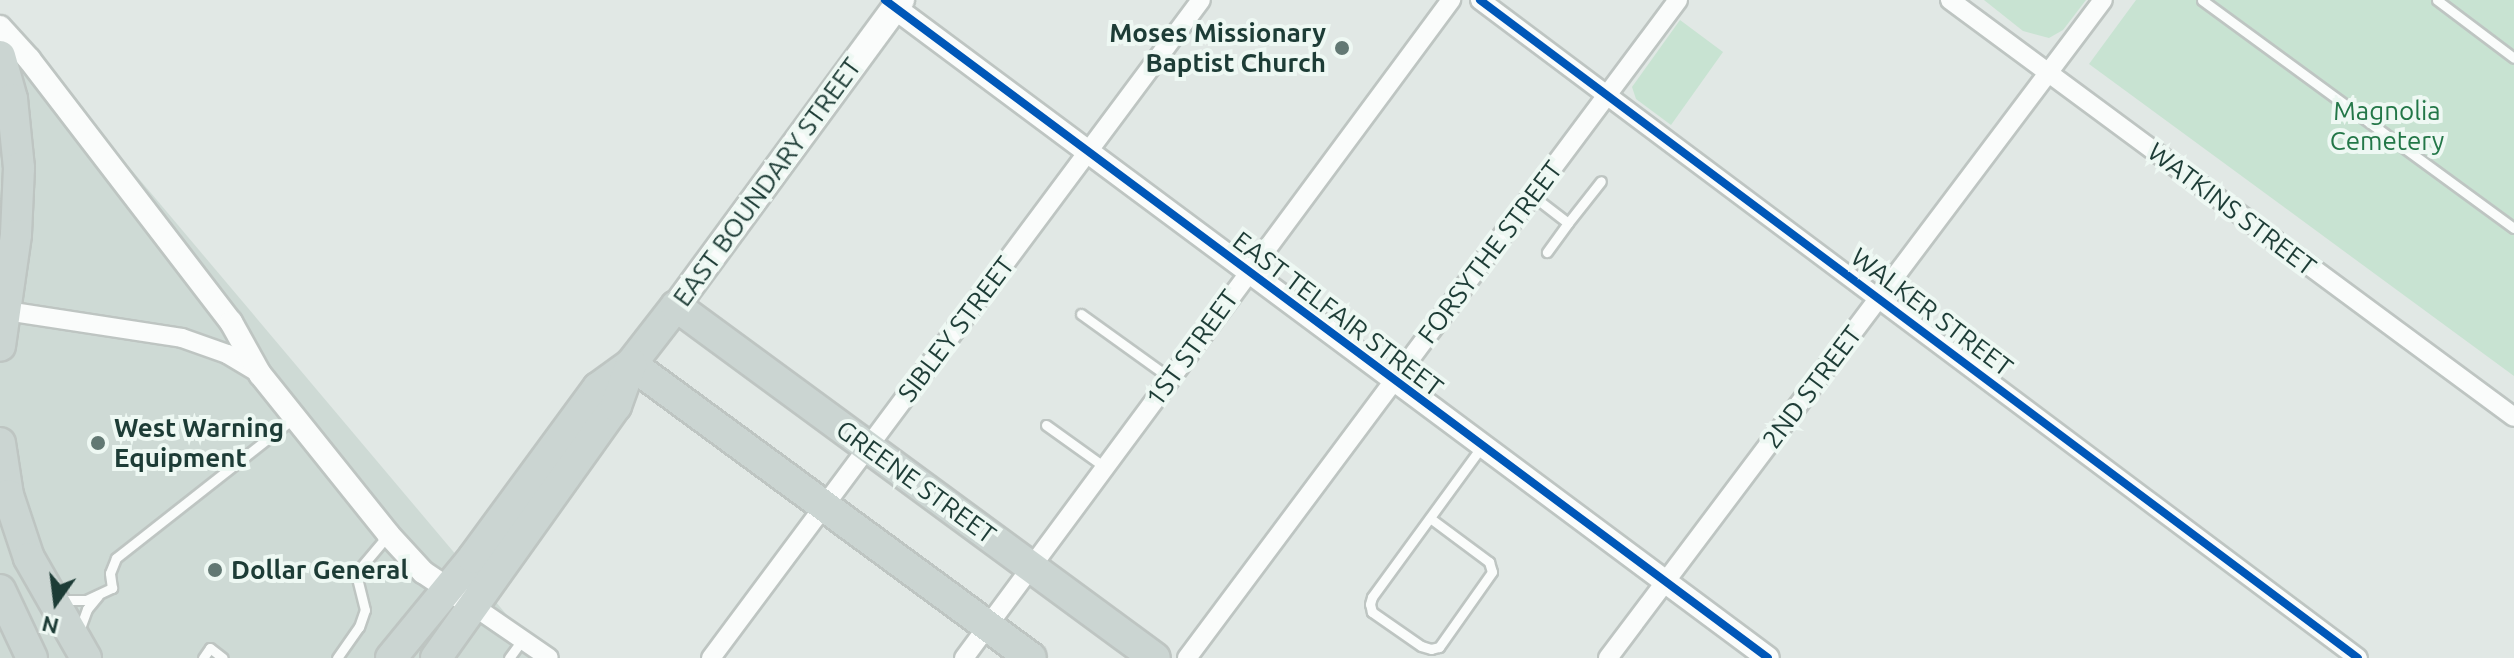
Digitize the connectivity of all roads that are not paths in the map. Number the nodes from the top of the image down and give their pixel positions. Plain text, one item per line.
1 (1201, 0) edge
2 (1451, 0) edge
3 (1480, 0) edge
4 (1678, 0) edge
5 (1950, 0) edge
6 (2103, 0) edge
7 (2202, 0) edge
8 (2437, 0) edge
9 (893, 3) edge
10 (0, 27) edge
11 (0, 56) edge
12 (2514, 58) edge
13 (2049, 73) junction
14 (1610, 94) junction
15 (1088, 152) junction
16 (1601, 181) dead end
17 (1533, 196) junction
18 (1568, 223) junction
19 (2514, 228) edge
20 (1547, 252) dead end
21 (1247, 271) junction
22 (1880, 297) junction
23 (676, 306) junction
24 (2, 310) edge
25 (1081, 314) dead end
26 (0, 346) edge
27 (631, 364) junction
28 (260, 374) junction
29 (1170, 378) junction
30 (1393, 381) junction
31 (295, 417) junction
32 (2514, 417) edge
33 (1046, 425) dead end
34 (0, 443) edge
35 (1482, 446) junction
36 (868, 448) junction
37 (1106, 468) junction
38 (824, 506) junction
39 (1430, 518) junction
40 (388, 534) junction
41 (1034, 568) junction
42 (1665, 582) junction
43 (0, 590) edge
44 (47, 592) junction
45 (98, 596) junction
46 (460, 596) junction
47 (988, 627) junction
48 (523, 639) junction
49 (83, 654) edge
50 (32, 658) edge
51 (203, 658) edge
52 (223, 658) edge
53 (337, 658) edge
54 (391, 658) edge
55 (436, 658) edge
56 (509, 658) edge
57 (549, 658) edge
58 (711, 658) edge
59 (964, 658) edge
60 (1031, 658) edge
61 (1155, 658) edge
62 (1187, 658) edge
63 (1608, 658) edge
64 (1768, 658) edge
65 (2358, 658) edge

1 - 15 street, SIBLEY STREET
2 - 21 street, 1ST STREET
3 - 14 street, WALKER STREET
4 - 14 street, FORSYTHE STREET
5 - 13 street, WATKINS STREET
6 - 13 street, 2ND STREET
7 - 19 lane
8 - 12 lane
9 - 15 street, EAST TELFAIR STREET
9 - 23 main road, EAST BOUNDARY STREET
10 - 28 street
11 - 24 main road
13 - 22 street, 2ND STREET
13 - 32 street, WATKINS STREET
14 - 17 street, FORSYTHE STREET
14 - 22 street, WALKER STREET
15 - 21 street, EAST TELFAIR STREET
15 - 36 street, SIBLEY STREET
16 - 18 lane
17 - 18 lane
17 - 30 street, FORSYTHE STREET
18 - 20 lane
21 - 29 street, 1ST STREET
21 - 30 street, EAST TELFAIR STREET
22 - 42 street, 2ND STREET
22 - 65 street, WALKER STREET
23 - 27 main road, EAST BOUNDARY STREET
23 - 36 main road, GREENE STREET
24 - 26 main road
24 - 28 street
25 - 29 lane
27 - 38 main road
27 - 46 main road, EAST BOUNDARY STREET
28 - 31 street
29 - 37 street, 1ST STREET
30 - 35 street, EAST TELFAIR STREET
30 - 62 street, FORSYTHE STREET
31 - 40 street
31 - 45 lane
33 - 37 lane
34 - 44 main road
35 - 39 lane
35 - 42 street, EAST TELFAIR STREET
36 - 38 street, SIBLEY STREET
36 - 41 main road, GREENE STREET
37 - 41 street, 1ST STREET
38 - 47 main road
38 - 58 street, SIBLEY STREET
39 - 39 lane
40 - 46 street
40 - 53 lane
41 - 47 street, 1ST STREET
41 - 61 main road, GREENE STREET
42 - 63 street, 2ND STREET
42 - 64 street, EAST TELFAIR STREET
43 - 50 main road
44 - 45 lane
44 - 49 main road
45 - 49 lane
46 - 48 street
46 - 54 main road, EAST BOUNDARY STREET
46 - 55 main road, EAST BOUNDARY STREET
47 - 59 street, 1ST STREET
47 - 60 main road
48 - 56 lane
48 - 57 street
51 - 52 lane

